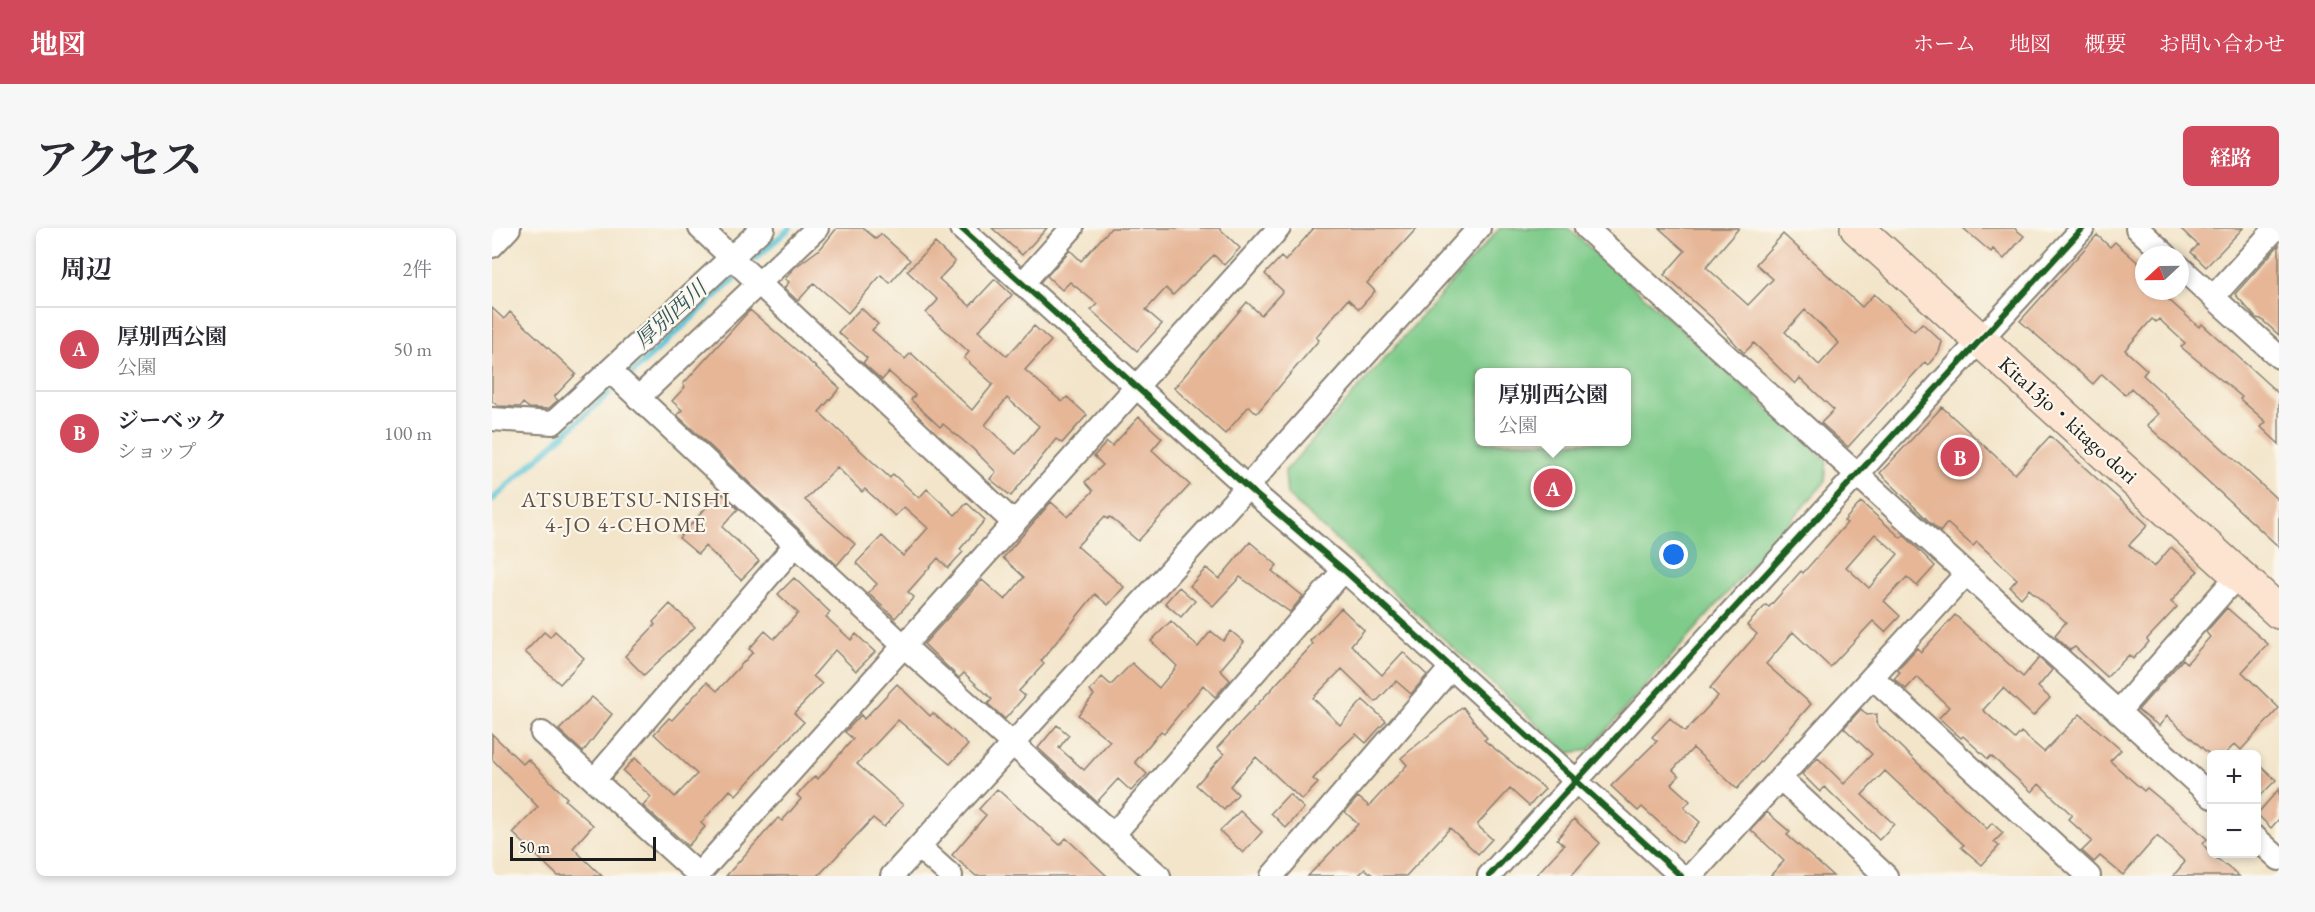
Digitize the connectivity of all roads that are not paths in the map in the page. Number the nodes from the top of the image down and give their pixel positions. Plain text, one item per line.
1 (509, 228) edge
2 (700, 228) edge
3 (764, 228) edge
4 (817, 228) edge
5 (961, 228) edge
6 (1072, 228) edge
7 (1279, 228) edge
8 (1479, 228) edge
9 (1586, 228) edge
10 (1857, 228) edge
11 (2083, 228) edge
12 (2136, 228) edge
13 (2276, 228) edge
14 (492, 246) edge
15 (2156, 246) edge
16 (732, 256) junction
17 (2189, 275) edge
18 (759, 282) junction
19 (1022, 284) junction
20 (2213, 297) junction
21 (1980, 340) junction
22 (2279, 357) edge
23 (610, 371) junction
24 (1137, 387) junction
25 (638, 398) junction
26 (492, 419) edge
27 (1856, 473) junction
28 (1247, 487) junction
29 (1014, 524) junction
30 (796, 544) junction
31 (1344, 570) junction
32 (1966, 574) junction
33 (2238, 575) junction
34 (2279, 612) edge
35 (904, 646) junction
36 (1451, 668) junction
37 (1872, 677) junction
38 (2118, 712) junction
39 (542, 733) dead end
40 (1013, 745) junction
41 (1780, 778) junction
42 (594, 780) junction
43 (1575, 780) junction
44 (2207, 793) edge
45 (1113, 835) junction
46 (2261, 842) edge
47 (920, 848) junction
48 (2279, 858) edge
49 (1677, 874) edge
50 (699, 875) edge
51 (892, 876) edge
52 (951, 876) edge
53 (1159, 876) edge
54 (1272, 876) edge
55 (1489, 876) edge
56 (1886, 876) edge
57 (2090, 876) edge

1 - 14 street
2 - 16 street
3 - 16 street
4 - 18 street
5 - 19 street
6 - 19 street
7 - 24 street
8 - 28 street
9 - 27 street
10 - 21 main road, Kita13jo・kitago dori
11 - 21 street
12 - 15 street
13 - 20 street
16 - 18 street
16 - 23 street
17 - 20 street
18 - 25 street
18 - 29 street
19 - 24 street
20 - 22 street
21 - 27 street
21 - 33 main road, Kita13jo・kitago dori
23 - 25 street
23 - 26 street
24 - 28 street
24 - 29 street
25 - 30 street
27 - 32 street
27 - 43 street
28 - 31 street
28 - 40 street
29 - 35 street
30 - 35 street
30 - 42 street
31 - 36 street
31 - 45 street
32 - 37 street
32 - 38 street
33 - 34 main road, Kita13jo・kitago dori
33 - 38 street
35 - 40 street
35 - 50 street
36 - 43 street
36 - 54 street
37 - 41 street
37 - 57 street
38 - 44 street
39 - 42 street
40 - 45 street
40 - 47 street
41 - 49 street
41 - 56 street
42 - 50 street
43 - 49 street
43 - 55 street
45 - 53 street
46 - 48 street
47 - 51 street
47 - 52 street

